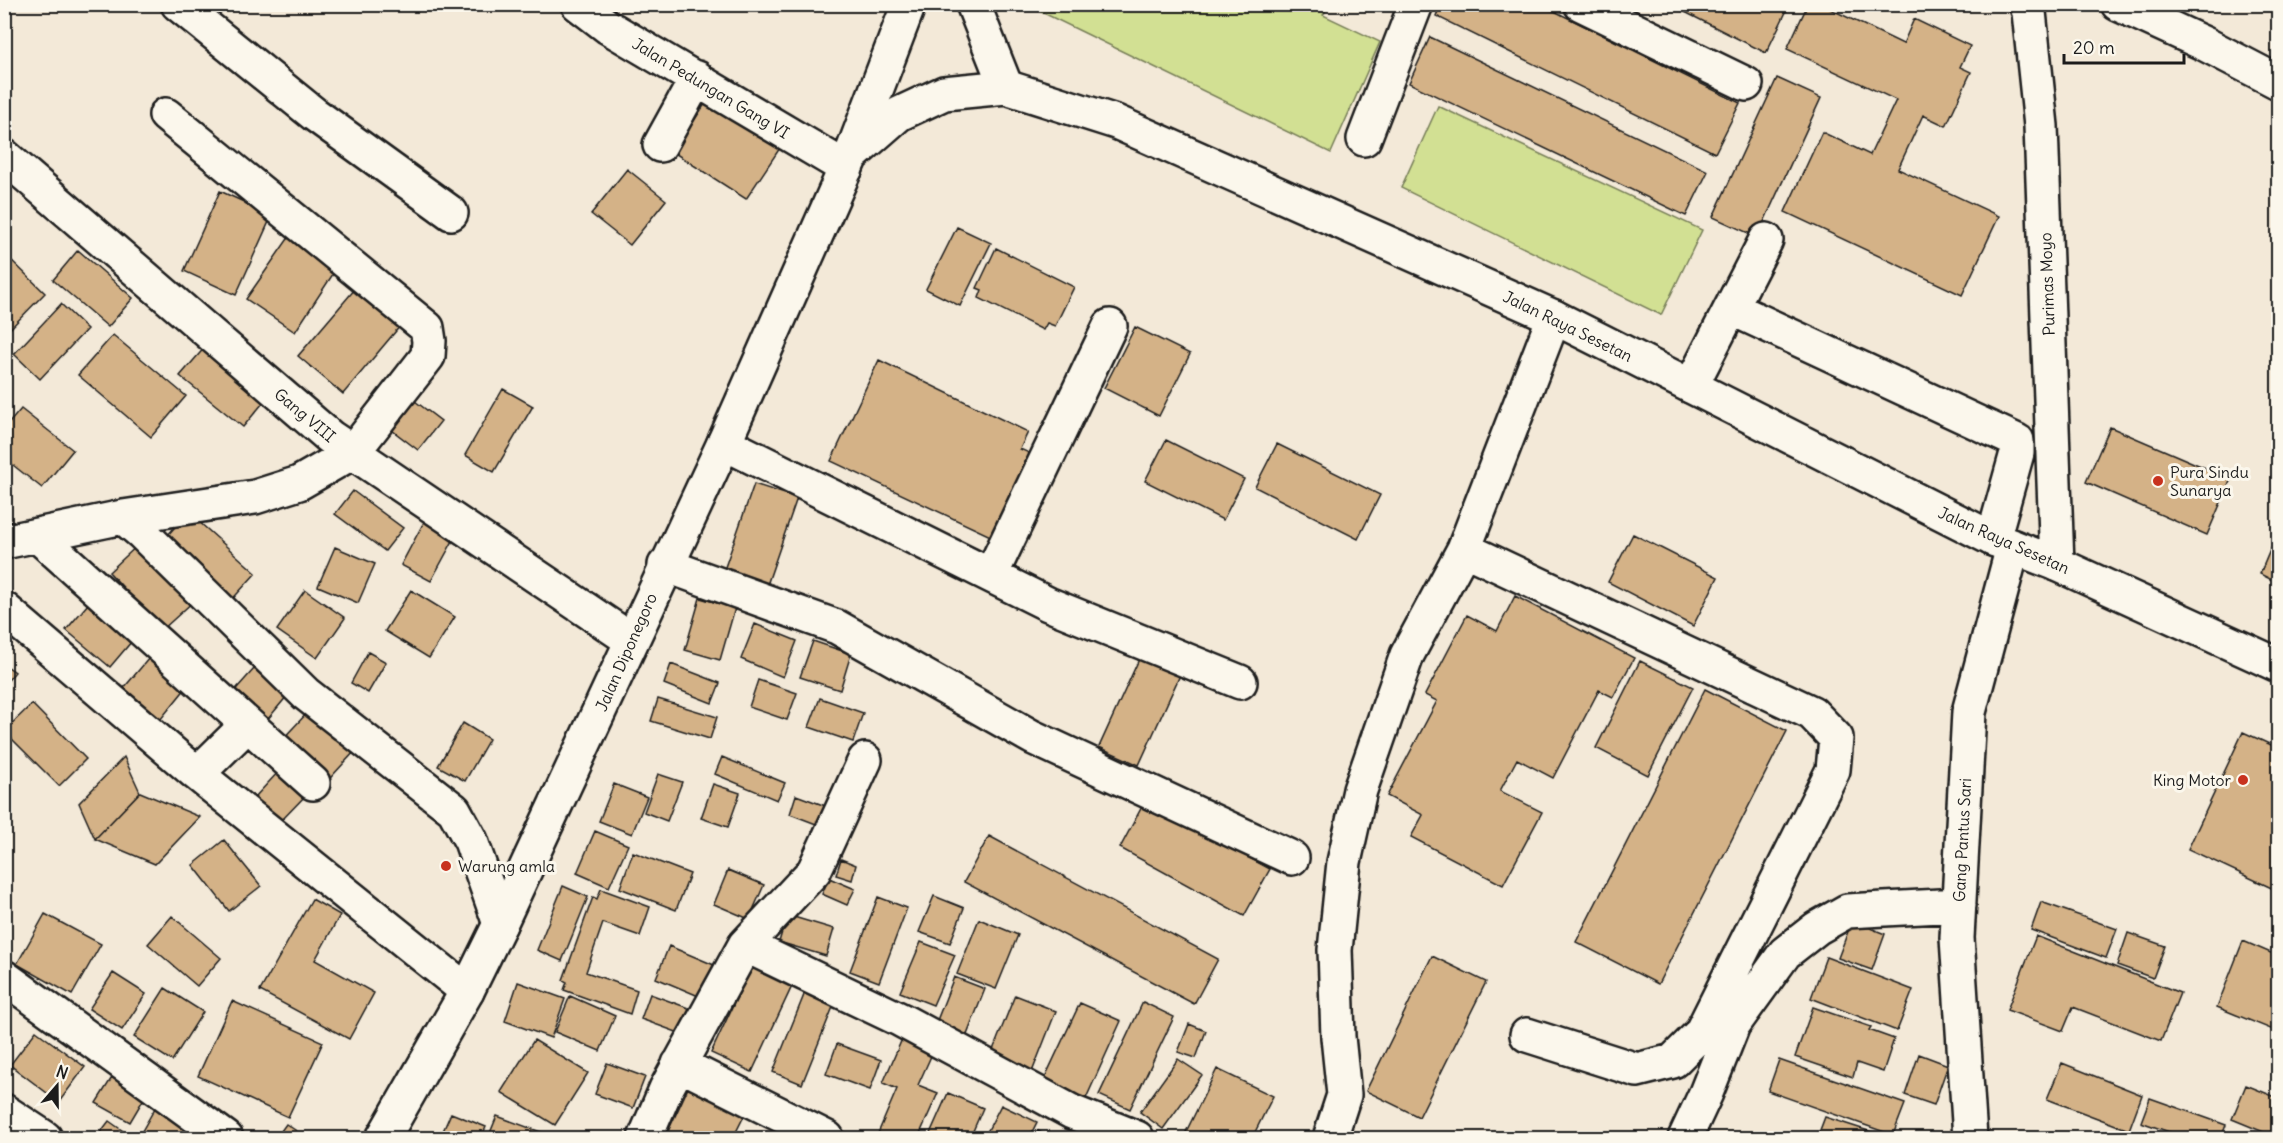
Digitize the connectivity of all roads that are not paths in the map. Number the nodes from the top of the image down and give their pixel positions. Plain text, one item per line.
1 (178, 4) edge
2 (578, 4) edge
3 (909, 4) edge
4 (973, 4) edge
5 (1416, 4) edge
6 (1581, 4) edge
7 (2026, 4) edge
8 (2118, 4) edge
9 (697, 78) junction
10 (2278, 82) edge
11 (1746, 84) dead end
12 (1006, 87) junction
13 (166, 115) dead end
14 (1364, 139) dead end
15 (660, 145) dead end
16 (4, 156) edge
17 (849, 162) junction
18 (451, 213) dead end
19 (1766, 240) dead end
20 (1731, 308) junction
21 (1554, 317) junction
22 (1110, 326) dead end
23 (1691, 386) junction
24 (724, 443) junction
25 (353, 452) junction
26 (123, 517) junction
27 (37, 535) junction
28 (4, 542) edge
29 (2003, 543) junction
30 (1464, 549) junction
31 (2057, 564) junction
32 (665, 565) junction
33 (991, 576) junction
34 (4, 609) edge
35 (631, 640) junction
36 (2278, 665) edge
37 (1240, 682) dead end
38 (247, 724) junction
39 (865, 760) dead end
40 (197, 774) junction
41 (313, 783) dead end
42 (1292, 858) dead end
43 (1959, 905) junction
44 (500, 924) junction
45 (745, 945) junction
46 (4, 977) edge
47 (467, 992) junction
48 (1527, 1035) dead end
49 (680, 1064) junction
50 (4, 1112) edge
51 (45, 1138) edge
52 (226, 1138) edge
53 (383, 1138) edge
54 (645, 1138) edge
55 (827, 1138) edge
56 (1137, 1138) edge
57 (1330, 1138) edge
58 (1685, 1138) edge
59 (1970, 1138) edge

1 - 18 street
2 - 9 street, Jalan Pedungan Gang VI
3 - 17 street, Jalan Diponegoro
4 - 12 street
5 - 14 street
6 - 11 street
7 - 31 street, Purimas Moyo
8 - 10 street
9 - 15 street
9 - 17 street, Jalan Pedungan Gang VI
12 - 17 street, Jalan Raya Sesetan
12 - 21 street, Jalan Raya Sesetan
13 - 25 street
16 - 25 street, Gang VIII
17 - 24 street, Jalan Diponegoro
19 - 20 street
20 - 23 street
20 - 29 street, Gang Pantus Sari
21 - 23 street, Jalan Raya Sesetan
21 - 30 street
22 - 33 street
23 - 29 street, Jalan Raya Sesetan
24 - 32 street, Jalan Diponegoro
24 - 33 street
25 - 26 street
25 - 35 street, Gang VIII
26 - 27 street
26 - 44 street
27 - 28 street
27 - 38 street
29 - 31 street, Jalan Raya Sesetan
29 - 43 street, Gang Pantus Sari
30 - 48 street
30 - 57 street
31 - 36 street, Jalan Raya Sesetan
32 - 35 street, Jalan Diponegoro
32 - 42 street
33 - 37 street
34 - 40 street
35 - 44 street, Jalan Diponegoro
38 - 40 street
38 - 41 street
39 - 45 street
40 - 47 street
43 - 58 street
43 - 59 street, Gang Pantus Sari
44 - 47 street, Jalan Diponegoro
45 - 49 street
45 - 56 street
46 - 52 street
47 - 53 street, Jalan Diponegoro
49 - 54 street
49 - 55 street
50 - 51 street

